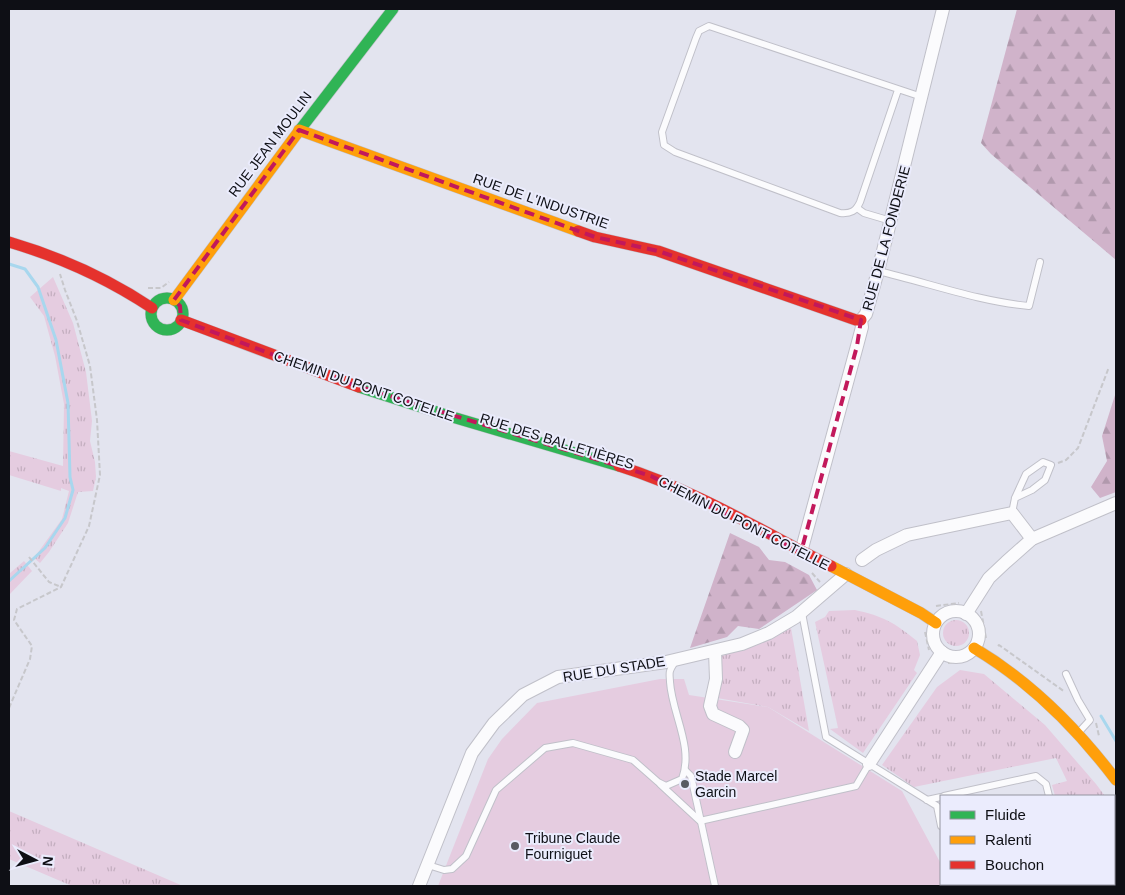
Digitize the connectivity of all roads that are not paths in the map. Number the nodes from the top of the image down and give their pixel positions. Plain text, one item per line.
1 (393, 9) edge
2 (943, 9) edge
3 (898, 90) junction
4 (922, 97) junction
5 (300, 130) junction
6 (857, 208) junction
7 (891, 221) junction
8 (9, 242) edge
9 (1040, 262) dead end
10 (878, 271) junction
11 (174, 300) junction
12 (152, 308) junction
13 (181, 320) junction
14 (860, 320) junction
15 (1015, 498) junction
16 (1116, 503) edge
17 (1012, 513) junction
18 (1032, 539) junction
19 (801, 552) junction
20 (862, 560) dead end
21 (848, 576) junction
22 (964, 609) junction
23 (802, 613) junction
24 (930, 625) junction
25 (715, 651) junction
26 (972, 654) junction
27 (939, 657) junction
28 (676, 659) junction
29 (1066, 674) dead end
30 (1078, 732) junction
31 (735, 752) dead end
32 (868, 764) junction
33 (685, 770) junction
34 (1116, 780) edge
35 (658, 782) junction
36 (952, 795) edge
37 (1049, 795) edge
38 (940, 798) edge
39 (927, 800) junction
40 (700, 821) junction
41 (940, 821) edge
42 (428, 865) junction
43 (419, 886) edge
44 (715, 886) edge

1 - 5 street, RUE JEAN MOULIN
2 - 4 street, RUE DE LA FONDERIE
3 - 4 lane
3 - 6 lane
3 - 6 lane
4 - 7 street, RUE DE LA FONDERIE
5 - 11 street, RUE JEAN MOULIN
5 - 14 street, RUE DE L'INDUSTRIE
6 - 7 lane
7 - 10 street, RUE DE LA FONDERIE
8 - 12 street
9 - 10 lane
10 - 14 street, RUE DE LA FONDERIE
11 - 12 street
11 - 13 street
12 - 13 street
13 - 19 street, CHEMIN DU PONT COTELLE
14 - 19 street, RUE DE LA FONDERIE
15 - 15 lane
15 - 17 lane
16 - 18 street
17 - 18 street
17 - 20 street
18 - 22 street
19 - 21 street, CHEMIN DU PONT COTELLE
21 - 23 street, RUE DU STADE
21 - 24 street
22 - 24 street
22 - 26 street
23 - 25 street, RUE DU STADE
23 - 32 lane
24 - 27 street
25 - 28 street, RUE DU STADE
25 - 31 street
26 - 27 street
26 - 30 street
27 - 32 street
28 - 33 lane
28 - 42 street, RUE DU STADE
29 - 30 lane
30 - 34 street
32 - 39 lane
32 - 40 lane
33 - 35 lane
33 - 40 lane
35 - 40 lane
35 - 42 lane
36 - 37 lane
38 - 39 lane
39 - 41 lane
40 - 44 lane
42 - 43 street, RUE DU STADE

